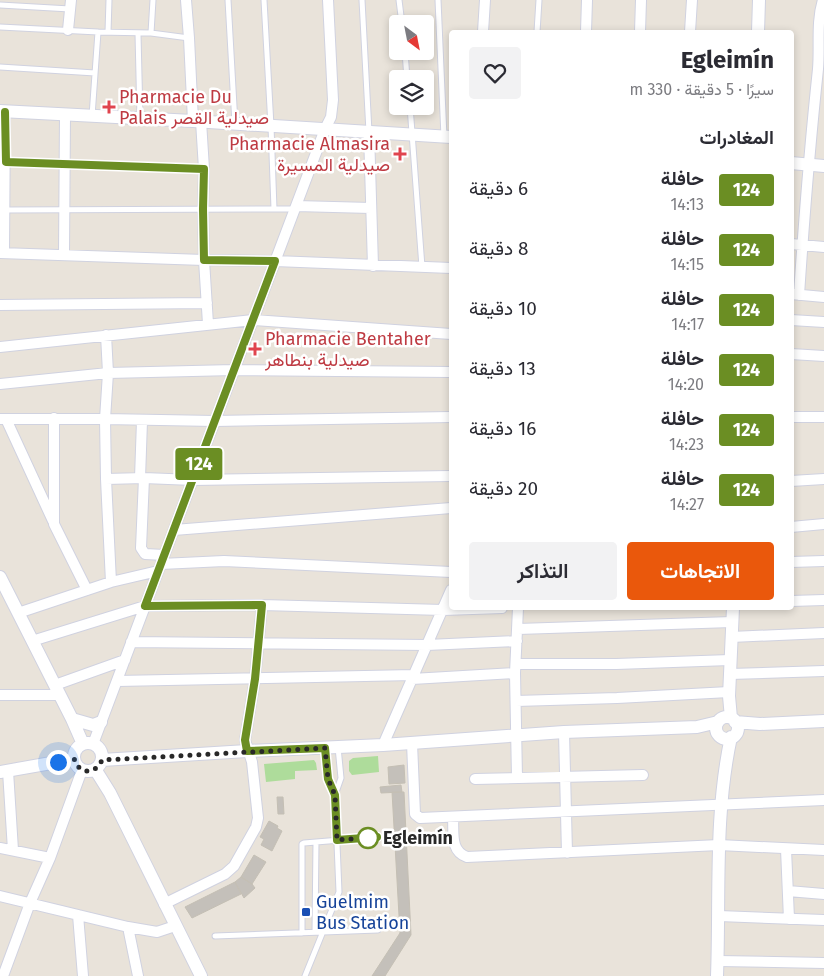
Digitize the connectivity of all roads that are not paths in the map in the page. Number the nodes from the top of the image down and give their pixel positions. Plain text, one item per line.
1 (109, 0) edge
2 (153, 0) edge
3 (186, 0) edge
4 (228, 0) edge
5 (264, 0) edge
6 (328, 0) edge
7 (362, 0) edge
8 (399, 0) edge
9 (438, 0) edge
10 (485, 0) edge
11 (539, 0) edge
12 (587, 0) edge
13 (641, 0) edge
14 (692, 0) edge
15 (759, 0) edge
16 (823, 0) edge
17 (0, 5) edge
18 (70, 5) edge
19 (401, 15) edge
20 (0, 27) edge
21 (68, 30) junction
22 (483, 30) edge
23 (537, 30) edge
24 (586, 30) edge
25 (640, 30) edge
26 (690, 30) edge
27 (758, 30) edge
28 (98, 32) junction
29 (108, 32) junction
30 (152, 33) junction
31 (138, 34) junction
32 (190, 38) junction
33 (0, 67) edge
34 (95, 72) junction
35 (3, 112) edge
36 (65, 115) junction
37 (411, 115) edge
38 (92, 116) junction
39 (140, 118) junction
40 (197, 121) junction
41 (235, 124) junction
42 (271, 126) junction
43 (325, 129) junction
44 (369, 132) junction
45 (413, 135) junction
46 (448, 137) edge
47 (6, 162) junction
48 (794, 163) edge
49 (66, 164) junction
50 (807, 165) junction
51 (824, 166) edge
52 (204, 169) junction
53 (295, 208) junction
54 (371, 208) junction
55 (203, 209) junction
56 (274, 209) junction
57 (2, 210) edge
58 (64, 210) junction
59 (794, 244) edge
60 (802, 245) junction
61 (824, 247) edge
62 (2, 253) edge
63 (64, 255) junction
64 (204, 260) junction
65 (275, 261) junction
66 (373, 266) junction
67 (422, 267) junction
68 (449, 268) edge
69 (795, 294) edge
70 (824, 297) edge
71 (207, 303) junction
72 (0, 305) edge
73 (253, 320) junction
74 (794, 320) edge
75 (824, 322) edge
76 (208, 324) junction
77 (449, 334) edge
78 (106, 335) junction
79 (0, 347) edge
80 (794, 354) edge
81 (824, 356) edge
82 (234, 370) junction
83 (449, 372) edge
84 (108, 373) junction
85 (0, 384) edge
86 (449, 417) edge
87 (824, 417) edge
88 (54, 418) junction
89 (794, 418) edge
90 (3, 419) edge
91 (105, 419) junction
92 (142, 421) junction
93 (215, 421) junction
94 (449, 476) edge
95 (142, 478) junction
96 (106, 479) junction
97 (824, 479) edge
98 (193, 480) junction
99 (794, 481) edge
100 (449, 508) edge
101 (54, 524) junction
102 (824, 524) edge
103 (794, 527) edge
104 (174, 530) junction
105 (824, 561) edge
106 (794, 562) edge
107 (161, 563) junction
108 (449, 572) edge
109 (0, 577) edge
110 (112, 582) junction
111 (87, 590) junction
112 (449, 595) edge
113 (824, 600) edge
114 (794, 601) edge
115 (262, 605) junction
116 (145, 606) junction
117 (443, 610) junction
118 (449, 610) edge
119 (518, 610) edge
120 (733, 610) edge
121 (18, 613) junction
122 (732, 622) junction
123 (518, 629) junction
124 (824, 633) edge
125 (732, 637) junction
126 (32, 640) junction
127 (517, 641) junction
128 (131, 642) junction
129 (259, 644) junction
130 (427, 645) junction
131 (125, 660) junction
132 (730, 660) junction
133 (516, 668) junction
134 (824, 672) edge
135 (730, 674) junction
136 (413, 677) junction
137 (255, 679) junction
138 (117, 681) junction
139 (58, 690) junction
140 (729, 694) junction
141 (0, 695) edge
142 (516, 701) junction
143 (72, 719) junction
144 (824, 721) edge
145 (101, 722) junction
146 (726, 727) junction
147 (564, 732) junction
148 (517, 735) junction
149 (412, 743) junction
150 (88, 744) junction
151 (384, 745) junction
152 (338, 747) junction
153 (325, 748) junction
154 (247, 751) junction
155 (74, 758) junction
156 (99, 765) junction
157 (82, 770) junction
158 (4, 771) edge
159 (642, 775) dead end
160 (517, 778) junction
161 (565, 778) junction
162 (475, 779) dead end
163 (335, 795) junction
164 (824, 800) edge
165 (722, 805) junction
166 (566, 813) junction
167 (453, 818) junction
168 (377, 837) dead end
169 (337, 840) junction
170 (316, 842) junction
171 (719, 845) junction
172 (0, 848) edge
173 (786, 849) junction
174 (13, 850) junction
175 (824, 850) edge
176 (568, 853) junction
177 (50, 858) junction
178 (788, 891) junction
179 (824, 894) edge
180 (0, 896) edge
181 (30, 903) junction
182 (164, 904) junction
183 (78, 915) junction
184 (719, 916) junction
185 (790, 919) junction
186 (824, 920) edge
187 (175, 926) junction
188 (128, 927) junction
189 (378, 930) dead end
190 (315, 932) junction
191 (324, 932) junction
192 (302, 933) junction
193 (215, 936) dead end
194 (718, 961) junction
195 (824, 963) edge
196 (3, 976) edge
197 (82, 976) edge
198 (138, 976) edge
199 (202, 976) edge
200 (305, 976) edge
201 (717, 976) edge

1 - 29 lane
2 - 30 lane
3 - 32 street
4 - 41 lane
5 - 42 lane
6 - 43 street
7 - 44 lane
8 - 19 lane
9 - 46 lane
10 - 22 street
11 - 23 lane
12 - 24 street
13 - 25 street
14 - 26 street
15 - 27 street
16 - 50 street
17 - 18 lane
18 - 21 street
20 - 21 lane
21 - 28 lane
28 - 29 lane
28 - 34 lane
29 - 31 lane
30 - 31 lane
30 - 32 lane
31 - 39 lane
32 - 40 street
33 - 34 lane
34 - 38 lane
35 - 36 street
35 - 47 street
36 - 38 street
36 - 49 street
37 - 45 lane
38 - 39 street
39 - 40 street
40 - 41 street
40 - 52 street
41 - 42 street
42 - 43 street
42 - 56 lane
43 - 44 street
43 - 53 street
44 - 45 street
44 - 54 street
45 - 46 street
45 - 67 lane
47 - 49 lane
47 - 57 street
48 - 50 street
49 - 52 lane
49 - 58 street
50 - 51 street
50 - 60 street
52 - 55 street
53 - 54 street
53 - 56 lane
53 - 65 street
54 - 66 street
55 - 56 lane
55 - 58 lane
55 - 64 street
57 - 58 lane
57 - 62 street
58 - 63 street
59 - 60 street
60 - 61 street
60 - 69 street
62 - 63 street
63 - 64 street
64 - 65 street
64 - 71 street
65 - 66 street
65 - 73 street
66 - 67 street
67 - 68 street
69 - 70 street
71 - 72 street
71 - 76 street
73 - 76 street
73 - 77 street
73 - 82 street
74 - 75 street
76 - 78 street
78 - 79 street
78 - 84 street
80 - 81 street
82 - 83 street
82 - 84 street
82 - 93 street
84 - 85 street
84 - 91 street
86 - 93 street
87 - 89 street
88 - 90 street
88 - 91 street
88 - 101 street
90 - 101 street
91 - 92 street
91 - 96 street
92 - 93 street
92 - 95 street
93 - 98 street
94 - 98 street
95 - 96 street
95 - 98 street
95 - 107 street
96 - 110 street
97 - 99 street
98 - 104 street
100 - 104 street
101 - 111 street
102 - 103 street
104 - 107 street
105 - 106 street
107 - 108 street
107 - 110 street
107 - 116 street
109 - 121 street
110 - 111 street
111 - 121 street
112 - 117 street
113 - 114 street
115 - 116 street
115 - 117 street
115 - 129 street
116 - 126 street
116 - 128 street
117 - 118 street
117 - 130 street
119 - 123 street
120 - 122 street
121 - 126 street
122 - 123 street
122 - 125 street
123 - 127 street
124 - 125 street
125 - 132 street
126 - 139 street
127 - 130 street
127 - 133 street
128 - 129 street
128 - 131 street
129 - 130 street
129 - 137 street
130 - 136 street
131 - 138 street
131 - 139 street
132 - 133 street
132 - 135 street
133 - 136 street
133 - 142 street
134 - 135 street
135 - 140 street
136 - 137 street
136 - 151 street
137 - 138 street
137 - 154 street
138 - 145 street
139 - 141 street
139 - 143 street
140 - 142 street
140 - 146 street
142 - 148 street
143 - 145 street
143 - 150 street
144 - 146 street
145 - 150 street
146 - 147 street
146 - 165 street
147 - 148 street
147 - 161 street
148 - 149 street
148 - 160 street
149 - 151 street
149 - 167 street
150 - 155 street
150 - 156 street
151 - 152 street
152 - 153 street
152 - 163 lane
153 - 154 street
153 - 163 lane
154 - 156 street
154 - 182 street
155 - 157 street
155 - 158 street
156 - 157 street
156 - 182 street
157 - 177 street
158 - 174 street
159 - 161 street
160 - 161 street
160 - 162 street
161 - 166 street
163 - 169 lane
164 - 165 street
165 - 166 street
165 - 171 street
166 - 167 street
166 - 176 street
167 - 176 street
168 - 169 lane
169 - 170 lane
169 - 191 lane
170 - 190 lane
170 - 192 lane
171 - 173 street
171 - 176 street
171 - 184 street
172 - 174 street
173 - 175 street
173 - 178 street
174 - 177 street
177 - 181 street
178 - 179 street
178 - 185 street
180 - 181 street
181 - 183 street
181 - 196 street
182 - 187 street
183 - 188 street
183 - 197 street
184 - 185 street
184 - 194 street
185 - 186 street
187 - 188 street
187 - 199 street
188 - 198 street
189 - 191 lane
190 - 191 lane
190 - 192 lane
191 - 200 lane
192 - 193 lane
194 - 195 street
194 - 201 street

